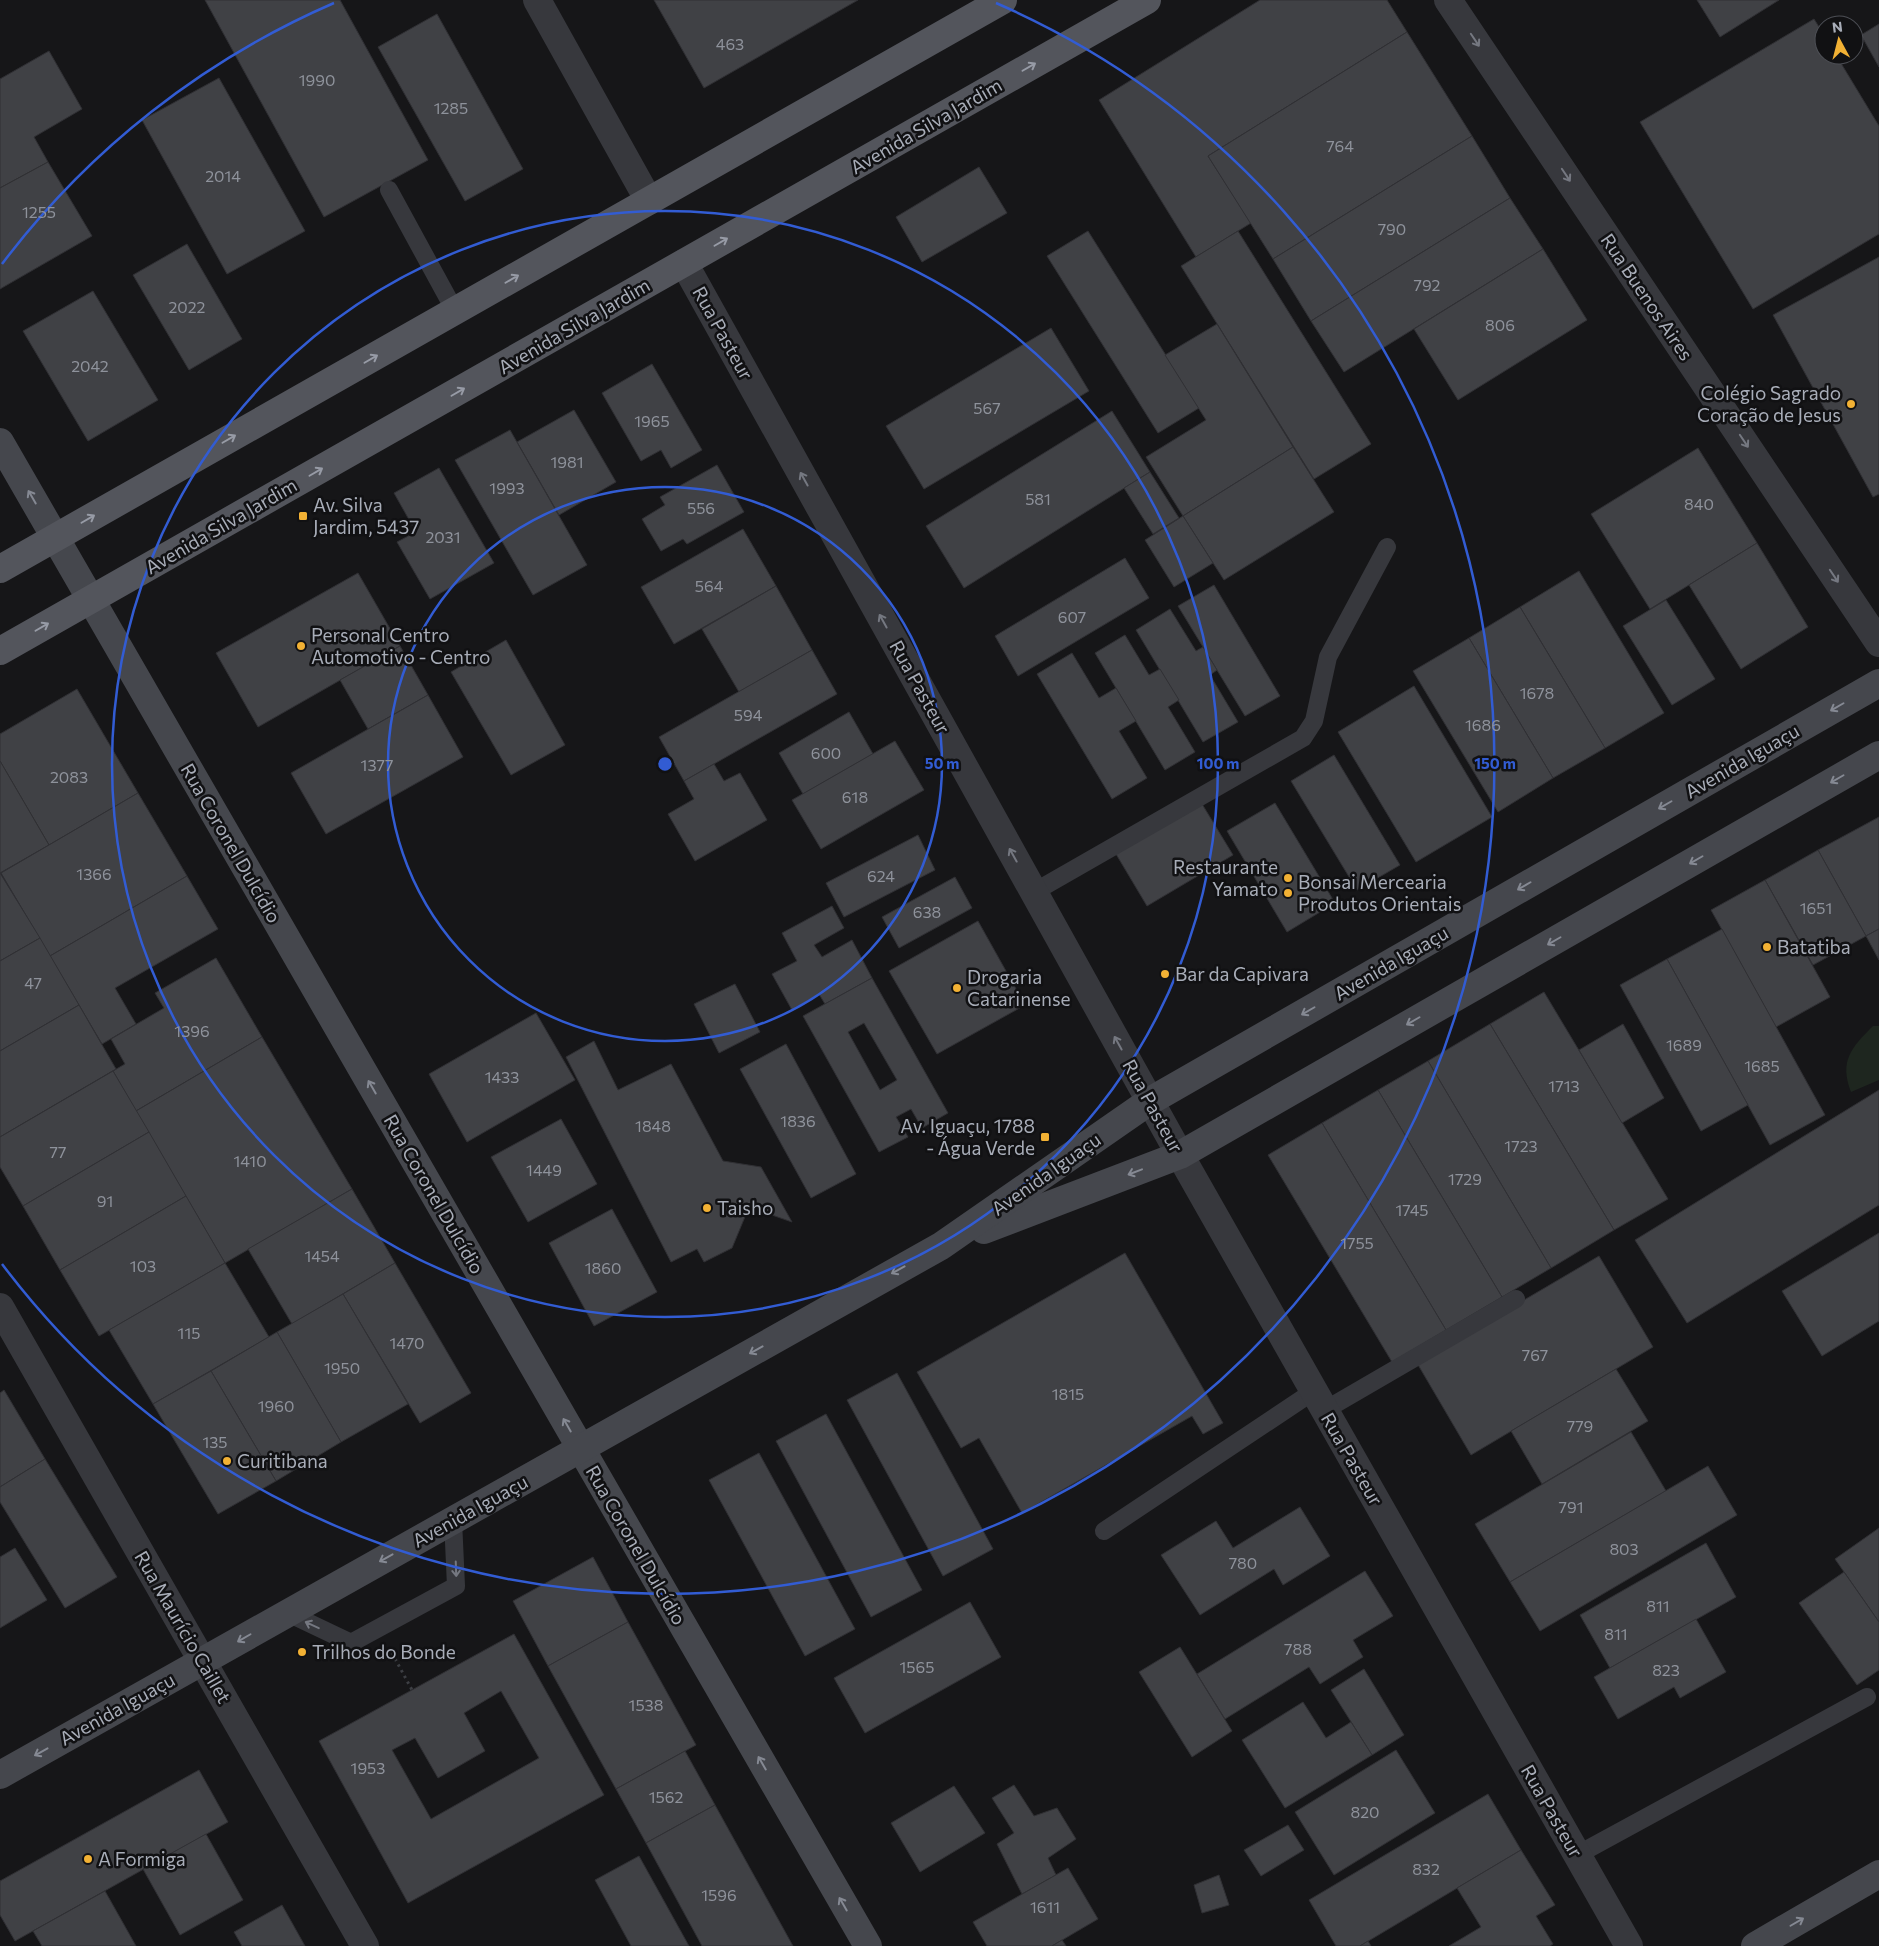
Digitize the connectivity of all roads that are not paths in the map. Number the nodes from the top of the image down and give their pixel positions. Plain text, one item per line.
1 (537, 0) edge
2 (1003, 0) edge
3 (1147, 0) edge
4 (1448, 0) edge
5 (389, 190) dead end
6 (649, 201) junction
7 (684, 263) junction
8 (455, 311) junction
9 (0, 442) edge
10 (56, 537) junction
11 (1387, 547) dead end
12 (0, 569) edge
13 (91, 600) junction
14 (1879, 643) edge
15 (0, 652) edge
16 (1879, 683) edge
17 (1879, 755) edge
18 (1034, 892) junction
19 (1150, 1101) junction
20 (1180, 1155) junction
21 (941, 1246) junction
22 (1516, 1299) dead end
23 (0, 1307) edge
24 (1319, 1400) junction
25 (581, 1449) junction
26 (453, 1520) junction
27 (1104, 1531) dead end
28 (288, 1613) junction
29 (203, 1661) junction
30 (1867, 1697) dead end
31 (0, 1775) edge
32 (1577, 1855) junction
33 (1879, 1874) edge
34 (366, 1946) edge
35 (868, 1946) edge
36 (1629, 1946) edge
37 (1755, 1946) edge

1 - 6 street
2 - 6 main road
7 -> 3 main road, Avenida Silva Jardim
4 -> 14 street, Rua Buenos Aires
5 - 8 lane
8 -> 6 main road
13 -> 7 main road, Avenida Silva Jardim
18 -> 7 street, Rua Pasteur
10 -> 8 main road
10 -> 9 main road, Rua Coronel Dulcídio
10 - 12 main road
10 - 13 main road, Rua Coronel Dulcídio
11 - 18 lane
15 -> 13 main road, Avenida Silva Jardim
25 -> 13 main road, Rua Coronel Dulcídio
16 -> 19 main road, Avenida Iguaçu
17 -> 20 main road, Avenida Iguaçu
19 -> 18 street, Rua Pasteur
19 - 20 street, Rua Pasteur
19 - 21 main road, Avenida Iguaçu
20 -> 21 main road, Avenida Iguaçu
20 - 24 street, Rua Pasteur
21 -> 25 main road, Avenida Iguaçu
22 - 24 lane
23 - 29 street, Rua Maurício Caillet
24 - 27 lane
24 - 32 street, Rua Pasteur
25 - 26 main road, Avenida Iguaçu
35 -> 25 main road, Rua Coronel Dulcídio
26 -> 28 main road, Avenida Iguaçu
26 -> 28 lane
28 -> 29 main road, Avenida Iguaçu
29 -> 31 main road, Avenida Iguaçu
29 - 34 street, Rua Maurício Caillet
30 - 32 lane
32 - 36 street, Rua Pasteur
37 -> 33 main road

